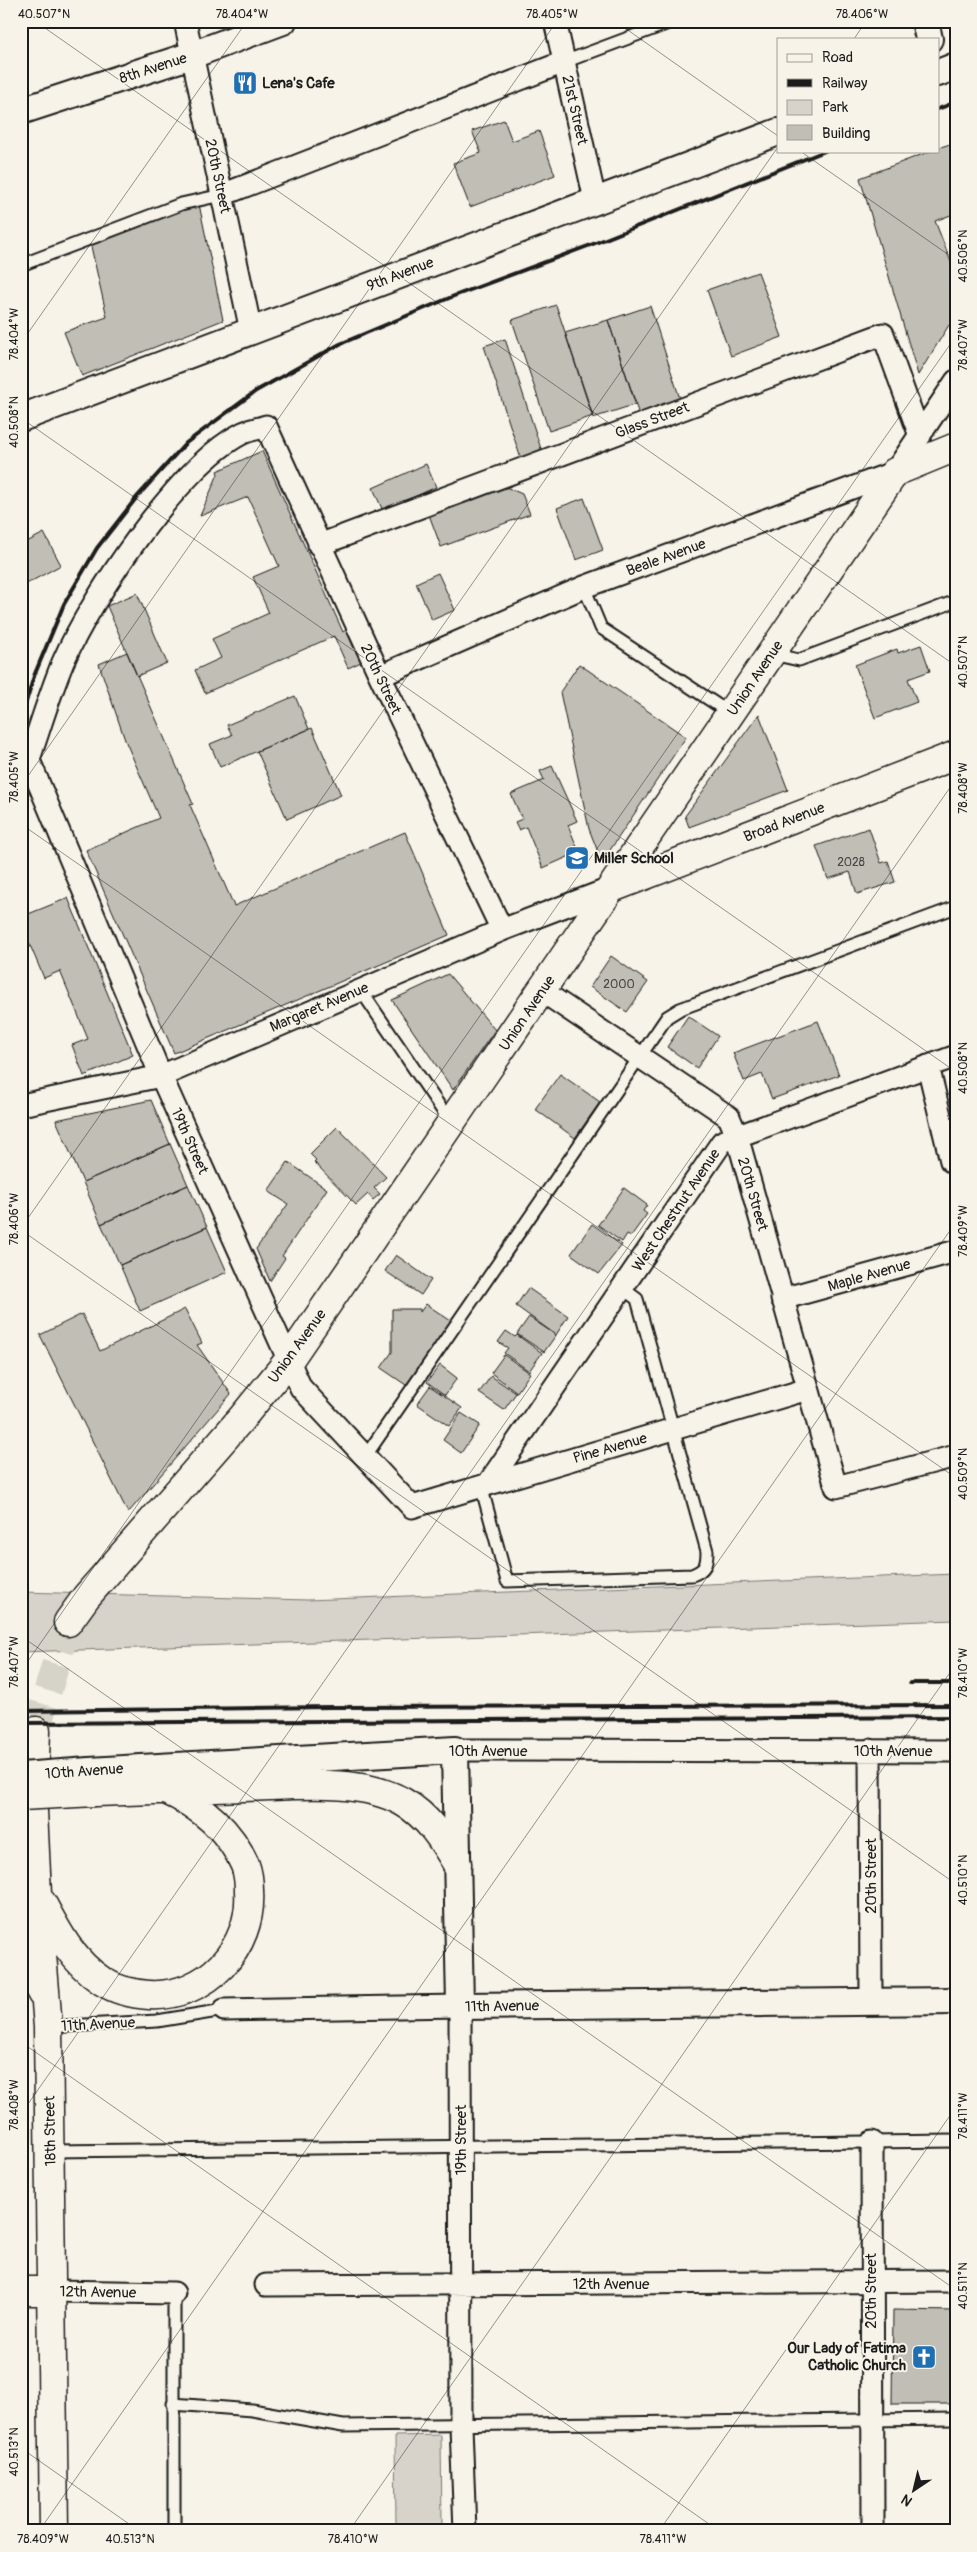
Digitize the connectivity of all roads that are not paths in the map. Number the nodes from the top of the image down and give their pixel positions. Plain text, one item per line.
1 (185, 21) edge
2 (283, 21) edge
3 (555, 21) edge
4 (674, 21) edge
5 (925, 21) edge
6 (929, 38) edge
7 (192, 55) junction
8 (564, 62) junction
9 (956, 66) edge
10 (940, 72) edge
11 (21, 111) edge
12 (777, 132) edge
13 (222, 195) junction
14 (595, 200) junction
15 (21, 265) edge
16 (251, 331) junction
17 (956, 381) edge
18 (21, 418) edge
19 (920, 436) junction
20 (956, 447) edge
21 (895, 472) junction
22 (319, 545) junction
23 (584, 587) junction
24 (956, 600) edge
25 (772, 654) junction
26 (380, 676) junction
27 (731, 714) junction
28 (25, 750) edge
29 (956, 755) edge
30 (612, 888) junction
31 (956, 907) edge
32 (502, 930) junction
33 (360, 989) junction
34 (542, 992) junction
35 (956, 1056) edge
36 (639, 1058) junction
37 (928, 1066) junction
38 (161, 1076) junction
39 (21, 1106) edge
40 (452, 1124) junction
41 (737, 1136) junction
42 (954, 1161) edge
43 (956, 1251) edge
44 (622, 1288) junction
45 (782, 1299) junction
46 (289, 1360) junction
47 (808, 1389) junction
48 (673, 1429) junction
49 (956, 1456) edge
50 (365, 1458) junction
51 (488, 1484) junction
52 (412, 1507) joint
53 (68, 1622) tunnel mouth
54 (36, 1731) tunnel mouth
55 (455, 1750) junction
56 (870, 1750) junction
57 (956, 1751) edge
58 (21, 1776) edge
59 (92, 1781) junction
60 (164, 1789) junction
61 (21, 1796) edge
62 (457, 1864) junction
63 (37, 1894) junction
64 (21, 1956) edge
65 (871, 2001) junction
66 (956, 2001) edge
67 (460, 2006) junction
68 (224, 2010) joint
69 (48, 2015) junction
70 (956, 2141) edge
71 (872, 2142) junction
72 (461, 2147) junction
73 (50, 2151) junction
74 (956, 2281) edge
75 (871, 2282) junction
76 (461, 2284) junction
77 (266, 2285) dead end
78 (21, 2291) edge
79 (52, 2291) junction
80 (174, 2293) joint
81 (173, 2404) junction
82 (871, 2419) junction
83 (956, 2419) edge
84 (461, 2426) junction
85 (54, 2531) edge
86 (174, 2531) edge
87 (465, 2531) edge
88 (873, 2531) edge

1 - 7 street, 20th Street
2 - 7 street, 8th Avenue
3 - 8 street, 21st Street
4 - 8 lane
5 - 6 street
7 - 11 street, 8th Avenue
7 - 13 street, 20th Street
8 - 13 street
8 - 14 street, 21st Street
9 - 10 street
12 - 14 street, 9th Avenue
13 - 15 lane
13 - 16 street, 20th Street
14 - 16 street, 9th Avenue
16 - 18 street, 9th Avenue
17 - 19 street, Union Avenue
19 - 21 street, Union Avenue
19 - 22 street, Glass Street
20 - 21 main road, Beale Avenue
21 - 23 street, Beale Avenue
21 - 25 main road, Union Avenue
22 - 26 street, 20th Street
22 - 28 street, 20th Street
23 - 26 street, Beale Avenue
23 - 27 lane
24 - 25 lane
25 - 27 main road, Union Avenue
26 - 32 street, 20th Street
27 - 30 main road, Union Avenue
28 - 38 street, 19th Street
29 - 30 main road, Broad Avenue
30 - 32 street, Margaret Avenue
30 - 34 main road, Union Avenue
31 - 36 lane
32 - 33 street, Margaret Avenue
33 - 38 street, Margaret Avenue
33 - 40 lane
34 - 36 street, 20th Street
34 - 40 main road, Union Avenue
35 - 37 street, West Chestnut Avenue
36 - 41 street, 20th Street
36 - 50 lane
37 - 41 street, West Chestnut Avenue
37 - 42 street
38 - 39 street, Margaret Avenue
38 - 46 street, 19th Street
40 - 46 main road, Union Avenue
41 - 44 street, West Chestnut Avenue
41 - 45 street, 20th Street
43 - 45 street, Maple Avenue
44 - 48 lane
44 - 51 street, West Chestnut Avenue
45 - 47 street, 20th Street
46 - 50 street, 19th Street
46 - 53 main road, Union Avenue
47 - 48 street, Pine Avenue
47 - 49 street, 20th Street
48 - 51 street, Pine Avenue
48 - 51 lane
50 - 52 street, 19th Street
51 - 52 street, Pine Avenue
54 - 63 main road, 18th Street
55 - 56 street, 10th Avenue
55 - 59 street, 10th Avenue
55 - 62 street, 19th Street
56 - 57 street, 10th Avenue
56 - 65 street, 20th Street
58 - 59 street, 10th Avenue, bridge
59 - 60 main road
59 - 61 main road, bridge
60 - 62 main road
60 - 63 main road
62 - 67 street, 19th Street
63 - 69 main road, 18th Street
64 - 69 main road
65 - 66 street, 11th Avenue
65 - 67 street, 11th Avenue
67 - 68 street, 11th Avenue
67 - 72 street, 19th Street
68 - 69 lane, 11th Avenue
69 - 73 main road, 18th Street
70 - 71 lane
71 - 72 lane
71 - 75 street, 20th Street
72 - 73 lane
72 - 76 street, 19th Street
73 - 79 main road, 18th Street
74 - 75 street, 12th Avenue
75 - 76 street, 12th Avenue
75 - 82 street, 20th Street
76 - 77 street, 12th Avenue
76 - 84 street, 19th Street
78 - 79 main road, 12th Avenue
79 - 80 street, 12th Avenue
79 - 85 main road, 18th Street
80 - 81 lane
81 - 84 lane
81 - 86 lane
82 - 83 lane
82 - 84 lane
82 - 88 street, 20th Street
84 - 87 street, 19th Street

